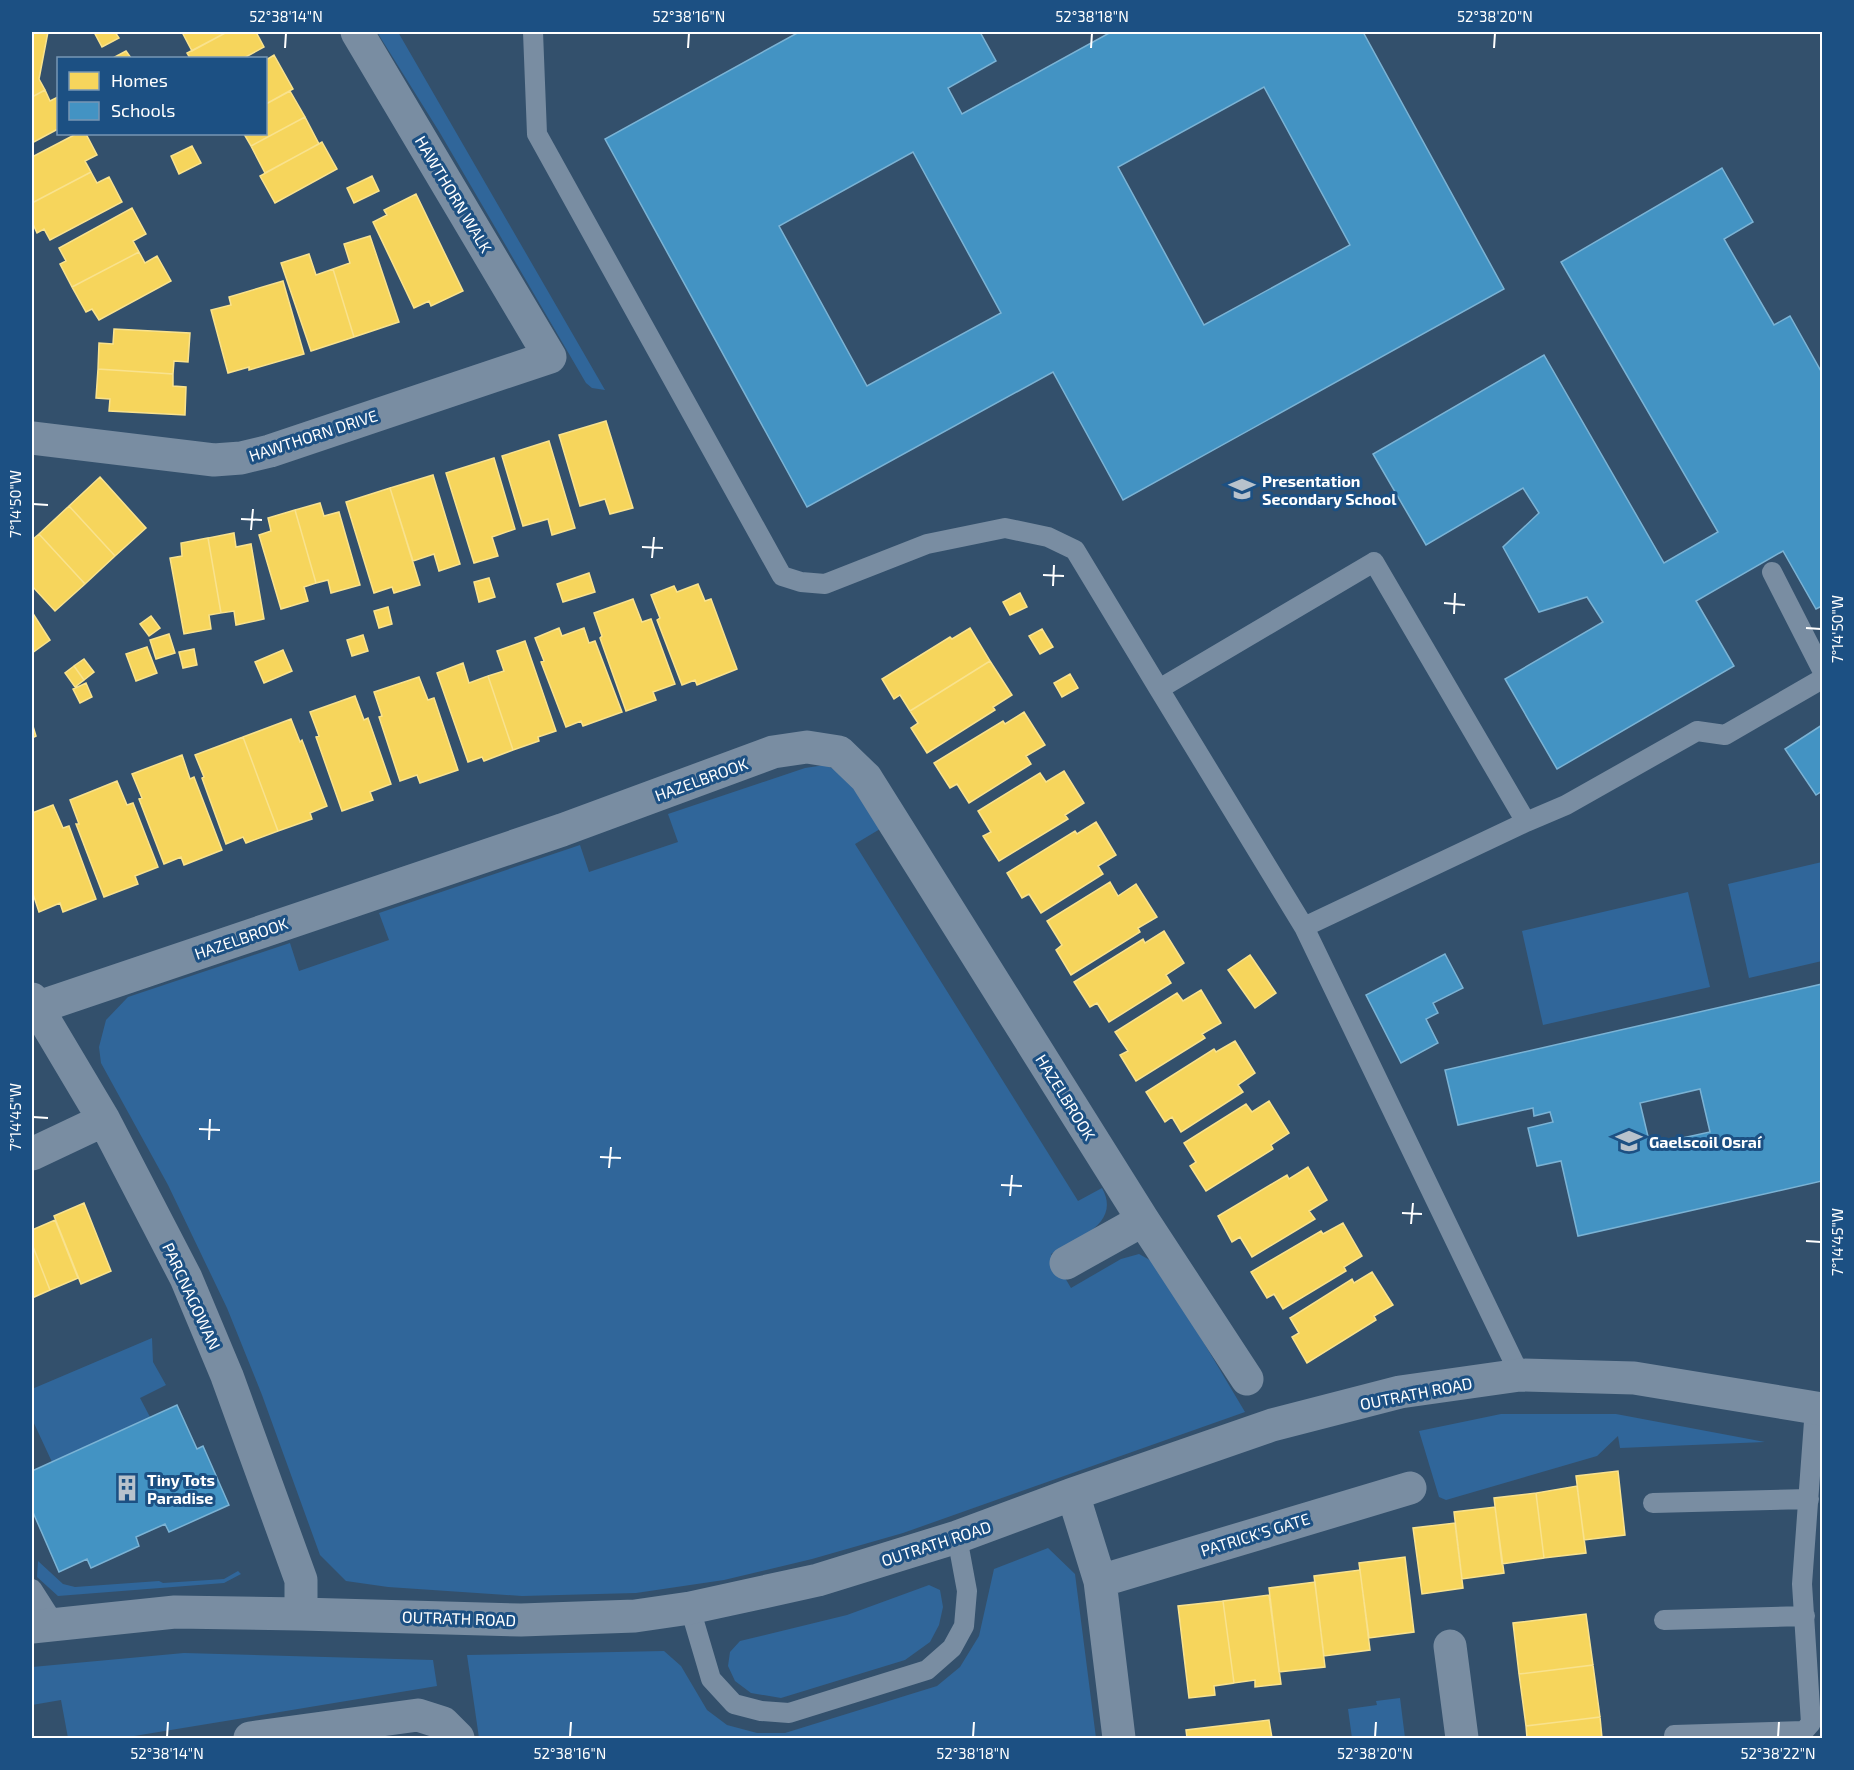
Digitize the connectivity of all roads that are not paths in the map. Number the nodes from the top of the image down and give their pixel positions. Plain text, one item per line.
1 (357, 32) edge
2 (533, 32) edge
3 (550, 357) joint
4 (32, 438) edge
5 (1772, 572) dead end
6 (1822, 670) edge
7 (1822, 679) edge
8 (1159, 689) junction
9 (1526, 822) junction
10 (1304, 927) junction
11 (34, 1003) edge
12 (104, 1120) junction
13 (32, 1154) edge
14 (1143, 1220) junction
15 (1066, 1263) dead end
16 (1520, 1375) junction
17 (1247, 1379) dead end
18 (1819, 1409) edge
19 (1410, 1488) dead end
20 (1073, 1494) junction
21 (1809, 1499) junction
22 (1653, 1503) dead end
23 (957, 1537) junction
24 (1100, 1581) junction
25 (32, 1589) edge
26 (690, 1608) junction
27 (301, 1614) junction
28 (1804, 1616) junction
29 (1664, 1620) dead end
30 (43, 1626) edge
31 (1450, 1646) dead end
32 (1674, 1735) dead end
33 (250, 1738) edge
34 (458, 1738) edge
35 (1119, 1738) edge
36 (1461, 1738) edge

1 - 3 street, HAWTHORN WALK
2 - 8 lane
3 - 4 street, HAWTHORN DRIVE
5 - 6 lane
7 - 9 lane
8 - 9 lane
8 - 10 lane
9 - 10 lane
10 - 16 lane
11 - 12 street, PARCNAGOWAN
11 - 14 street, HAZELBROOK
12 - 13 street
12 - 27 street, PARCNAGOWAN
14 - 15 street
14 - 17 street, HAZELBROOK
16 - 18 street, OUTRATH ROAD
16 - 20 street, OUTRATH ROAD
18 - 21 lane
19 - 24 street, PATRICK'S GATE
20 - 23 street, OUTRATH ROAD
20 - 24 street
21 - 22 lane
21 - 28 lane
23 - 26 street, OUTRATH ROAD
23 - 26 lane
24 - 35 street
25 - 30 lane
26 - 27 street, OUTRATH ROAD
27 - 30 street, OUTRATH ROAD
28 - 29 lane
28 - 32 lane
31 - 36 street
33 - 34 street

